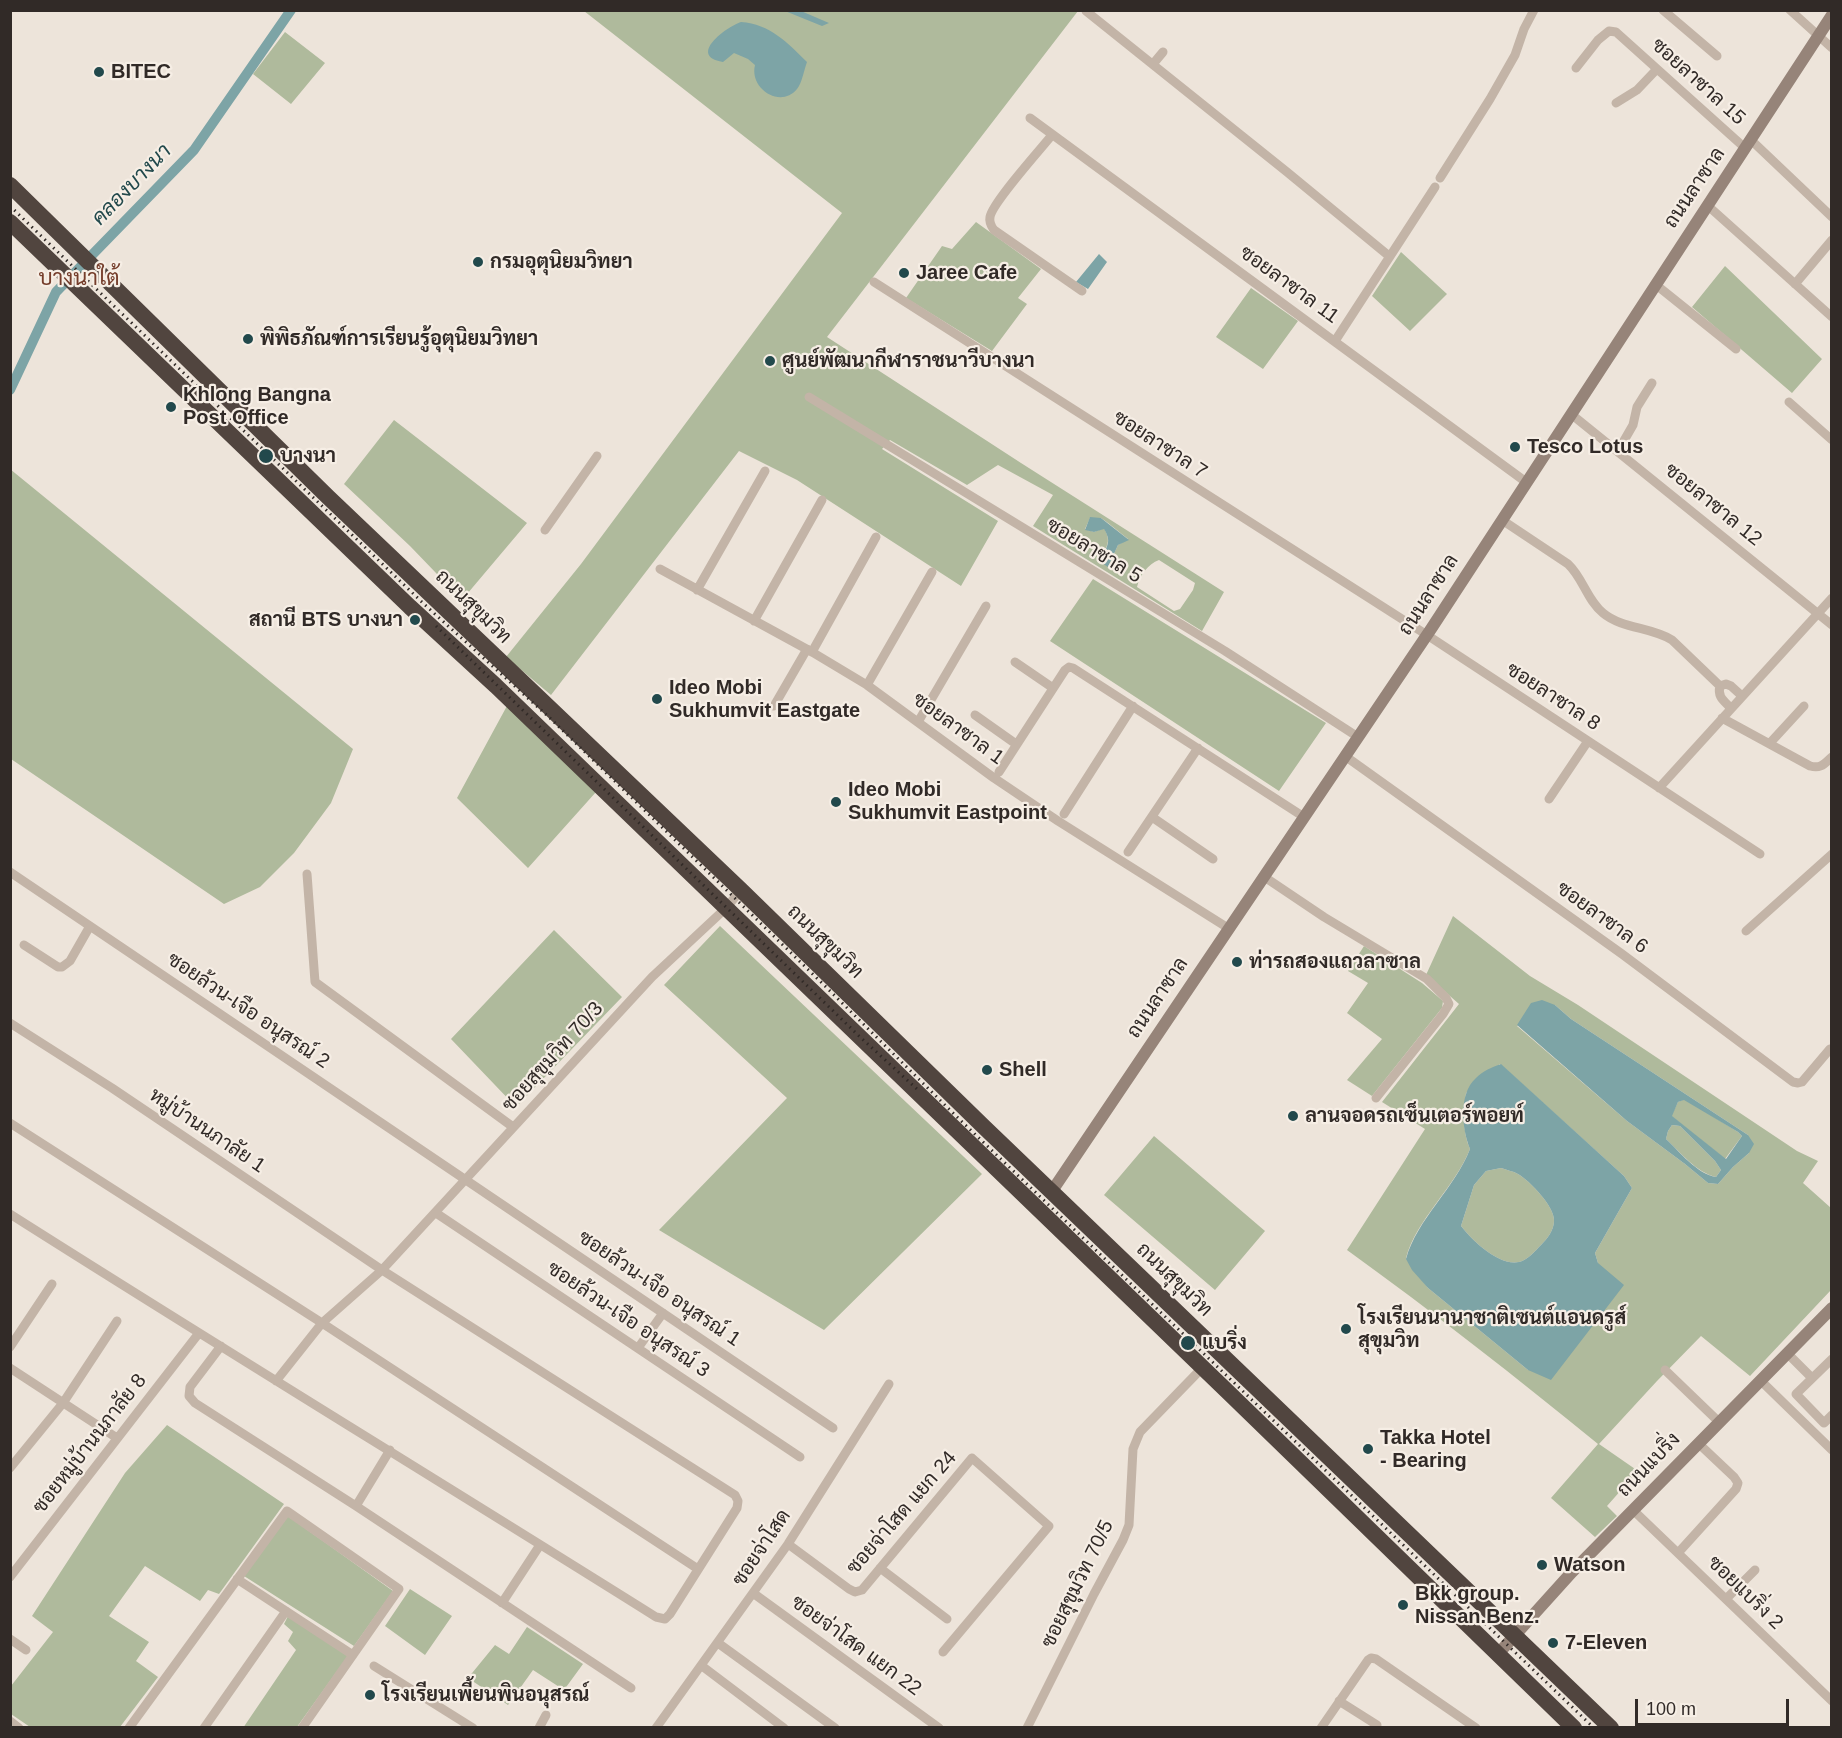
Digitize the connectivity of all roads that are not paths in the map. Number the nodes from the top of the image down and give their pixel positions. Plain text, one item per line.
1 (1534, 10) edge
2 (1664, 10) edge
3 (1790, 10) edge
4 (1086, 11) edge
5 (1832, 15) edge
6 (1818, 35) junction
7 (1832, 48) edge
8 (1163, 52) dead end
9 (1718, 56) dead end
10 (1153, 64) junction
11 (1576, 68) dead end
12 (1657, 69) junction
13 (1616, 103) dead end
14 (1030, 118) dead end
15 (1052, 135) junction
16 (1748, 144) junction
17 (1440, 178) dead end
18 (10, 185) edge
19 (1434, 187) dead end
20 (1707, 205) junction
21 (1832, 217) edge
22 (10, 222) edge
23 (1832, 240) edge
24 (1389, 256) junction
25 (874, 282) dead end
26 (1655, 284) junction
27 (1795, 284) junction
28 (1082, 291) dead end
29 (1832, 317) edge
30 (1335, 340) junction
31 (1736, 349) dead end
32 (1652, 383) dead end
33 (809, 398) dead end
34 (1789, 402) dead end
35 (1571, 414) junction
36 (1832, 440) edge
37 (1618, 451) junction
38 (597, 456) dead end
39 (765, 471) dead end
40 (1526, 482) junction
41 (822, 500) dead end
42 (1502, 520) junction
43 (545, 530) dead end
44 (876, 537) dead end
45 (660, 569) dead end
46 (932, 572) dead end
47 (697, 590) junction
48 (1832, 598) edge
49 (986, 606) dead end
50 (1817, 614) junction
51 (754, 621) junction
52 (1832, 625) edge
53 (1427, 635) junction
54 (809, 651) junction
55 (1015, 662) dead end
56 (867, 685) junction
57 (1720, 686) junction
58 (1053, 688) junction
59 (1742, 696) junction
60 (774, 706) dead end
61 (1133, 706) junction
62 (1804, 706) dead end
63 (1731, 708) junction
64 (975, 715) dead end
65 (1722, 718) junction
66 (918, 722) junction
67 (1358, 737) junction
68 (1588, 741) junction
69 (1770, 743) junction
70 (1016, 744) junction
71 (1198, 748) junction
72 (1345, 756) junction
73 (1832, 757) edge
74 (999, 772) dead end
75 (1659, 788) junction
76 (1549, 799) dead end
77 (1064, 814) dead end
78 (1152, 817) junction
79 (1304, 817) junction
80 (1128, 852) dead end
81 (1760, 854) dead end
82 (1832, 854) edge
83 (1214, 859) dead end
84 (10, 872) edge
85 (307, 874) dead end
86 (1263, 876) junction
87 (741, 890) junction
88 (726, 908) junction
89 (90, 926) junction
90 (1228, 928) junction
91 (1746, 931) dead end
92 (24, 945) dead end
93 (10, 1023) edge
94 (1830, 1049) edge
95 (1377, 1098) dead end
96 (10, 1123) edge
97 (513, 1127) junction
98 (465, 1179) junction
99 (1052, 1191) junction
100 (1038, 1209) junction
101 (436, 1212) junction
102 (10, 1214) edge
103 (382, 1270) junction
104 (52, 1284) dead end
105 (1832, 1308) edge
106 (663, 1313) junction
107 (117, 1321) dead end
108 (322, 1323) junction
109 (199, 1333) junction
110 (221, 1346) junction
111 (10, 1347) edge
112 (638, 1348) junction
113 (1787, 1353) junction
114 (1832, 1359) edge
115 (1203, 1367) junction
116 (10, 1368) edge
117 (1665, 1370) dead end
118 (1812, 1378) junction
119 (1760, 1380) junction
120 (276, 1381) junction
121 (889, 1384) dead end
122 (63, 1403) junction
123 (1832, 1415) edge
124 (1719, 1422) junction
125 (833, 1428) dead end
126 (117, 1438) junction
127 (1698, 1443) junction
128 (390, 1450) junction
129 (1832, 1450) edge
130 (800, 1457) dead end
131 (10, 1468) edge
132 (356, 1506) junction
133 (1633, 1510) junction
134 (788, 1544) junction
135 (540, 1545) junction
136 (1678, 1553) junction
137 (880, 1568) junction
138 (698, 1569) junction
139 (1755, 1570) dead end
140 (10, 1577) edge
141 (237, 1579) junction
142 (753, 1593) junction
143 (1726, 1599) junction
144 (502, 1603) junction
145 (286, 1611) junction
146 (947, 1619) dead end
147 (1515, 1635) junction
148 (10, 1639) edge
149 (718, 1643) junction
150 (26, 1650) dead end
151 (943, 1652) dead end
152 (1498, 1654) junction
153 (353, 1655) junction
154 (374, 1666) dead end
155 (702, 1666) junction
156 (632, 1688) dead end
157 (1339, 1701) junction
158 (1832, 1701) edge
159 (546, 1715) dead end
160 (10, 1721) edge
161 (1377, 1725) dead end
162 (1027, 1727) edge
163 (19, 1728) edge
164 (129, 1728) edge
165 (204, 1728) edge
166 (302, 1728) edge
167 (473, 1728) edge
168 (539, 1728) edge
169 (656, 1728) edge
170 (784, 1728) edge
171 (835, 1728) edge
172 (939, 1728) edge
173 (1321, 1728) edge
174 (1476, 1728) edge
175 (1574, 1728) edge
176 (1611, 1728) edge

1 - 17 street
2 - 9 street
3 - 6 street
4 - 10 street
5 - 6 street, ถนนลาซาล
6 - 7 street
6 - 16 street, ถนนลาซาล
8 - 10 street
10 - 24 street
11 - 12 street, ซอยลาซาล 15
12 - 13 street
12 - 16 street, ซอยลาซาล 15
14 - 15 street, ซอยลาซาล 11
15 - 28 street
15 - 30 street, ซอยลาซาล 11
16 - 20 street, ถนนลาซาล
16 - 21 street, ซอยลาซาล 15
18 - 87 highway, ถนนสุขุมวิท
19 - 24 street
20 - 26 street, ถนนลาซาล
20 - 27 street
22 - 88 highway, ถนนสุขุมวิท
23 - 27 street
24 - 30 street
25 - 53 street, ซอยลาซาล 7
26 - 31 street
26 - 35 street, ถนนลาซาล
27 - 29 street
30 - 40 street, ซอยลาซาล 11
32 - 37 street
33 - 67 street, ซอยลาซาล 5
34 - 36 street
35 - 37 street, ซอยลาซาล 12
35 - 40 street, ถนนลาซาล
37 - 50 street, ซอยลาซาล 12
38 - 43 street
39 - 47 street
40 - 42 street, ถนนลาซาล
41 - 51 street
42 - 53 street, ถนนลาซาล
42 - 57 street
44 - 54 street
45 - 47 street, ซอยลาซาล 1
46 - 56 street
47 - 51 street, ซอยลาซาล 1
48 - 50 street
49 - 66 street
50 - 52 street, ซอยลาซาล 12
50 - 59 street
51 - 54 street, ซอยลาซาล 1
53 - 67 street, ถนนลาซาล
53 - 68 street, ซอยลาซาล 8
54 - 56 street, ซอยลาซาล 1
54 - 60 street
55 - 58 street
56 - 66 street, ซอยลาซาล 1
57 - 59 street
57 - 63 street
58 - 61 street
58 - 70 street
59 - 63 street
61 - 71 street
61 - 77 street
62 - 69 street
63 - 65 street
64 - 70 street
65 - 69 street
65 - 75 street
66 - 90 street, ซอยลาซาล 1
67 - 72 street, ถนนลาซาล
68 - 75 street, ซอยลาซาล 8
68 - 76 street
69 - 73 street
70 - 74 street
71 - 78 street
71 - 79 street
72 - 79 street, ถนนลาซาล
72 - 94 street, ซอยลาซาล 6
75 - 81 street, ซอยลาซาล 8
78 - 80 street
78 - 83 street
79 - 86 street, ถนนลาซาล
82 - 91 street
84 - 89 street, ซอยล้วน-เจือ อนุสรณ์ 2
85 - 97 street
86 - 90 street, ถนนลาซาล
86 - 95 street
87 - 88 street, ซอยสุขุมวิท 70/3
87 - 99 highway, ถนนสุขุมวิท
88 - 97 street, ซอยสุขุมวิท 70/3
88 - 100 highway, ถนนสุขุมวิท
89 - 92 street
89 - 98 street, ซอยล้วน-เจือ อนุสรณ์ 2
90 - 99 street, ถนนลาซาล
93 - 103 street, หมู่บ้านนภาลัย 1
96 - 108 street
97 - 98 street, ซอยสุขุมวิท 70/3
98 - 101 street, ซอยสุขุมวิท 70/3
98 - 106 street, ซอยล้วน-เจือ อนุสรณ์ 1
99 - 100 highway
99 - 147 highway, ถนนสุขุมวิท
100 - 115 highway, ถนนสุขุมวิท
101 - 103 street, ซอยสุขุมวิท 70/3
101 - 112 street, ซอยล้วน-เจือ อนุสรณ์ 3
102 - 109 street
103 - 108 street, ซอยสุขุมวิท 70/3
103 - 138 street, หมู่บ้านนภาลัย 1
104 - 111 street
105 - 113 street, ถนนแบริ่ง
106 - 112 street
106 - 125 street, ซอยล้วน-เจือ อนุสรณ์ 1
107 - 122 street
108 - 120 street, ซอยสุขุมวิท 70/3
108 - 138 street
109 - 110 street
109 - 126 street, ซอยหมู่บ้านนภาลัย 8
110 - 120 street
110 - 132 street
112 - 130 street, ซอยล้วน-เจือ อนุสรณ์ 3
113 - 118 street
113 - 119 street, ถนนแบริ่ง
114 - 118 street
115 - 152 highway, ถนนสุขุมวิท
115 - 162 street, ซอยสุขุมวิท 70/5
116 - 122 street
117 - 124 street
118 - 123 street
119 - 124 street, ถนนแบริ่ง
119 - 129 street
120 - 128 street
121 - 134 street, ซอยจ่าโสด
122 - 126 street
122 - 131 street
124 - 127 street, ถนนแบริ่ง
126 - 140 street, ซอยหมู่บ้านนภาลัย 8
127 - 133 street, ถนนแบริ่ง
127 - 136 street
128 - 132 street
128 - 135 street
132 - 144 street
133 - 136 street, ซอยแบริ่ง 2
133 - 147 street, ถนนแบริ่ง
134 - 137 street, ซอยจ่าโสด แยก 24
134 - 142 street, ซอยจ่าโสด
135 - 138 street
135 - 144 street
136 - 143 street, ซอยแบริ่ง 2
137 - 146 street
137 - 151 street, ซอยจ่าโสด แยก 24
139 - 143 street
141 - 145 street
141 - 153 street
141 - 164 street
142 - 149 street, ซอยจ่าโสด
142 - 172 street, ซอยจ่าโสด แยก 22
143 - 158 street, ซอยแบริ่ง 2
144 - 156 street
145 - 153 street
145 - 165 street
147 - 152 street, ถนนแบริ่ง
147 - 176 highway, ถนนสุขุมวิท
148 - 150 street
149 - 155 street, ซอยจ่าโสด
149 - 171 street
152 - 175 highway, ถนนสุขุมวิท
153 - 166 street
154 - 167 street
155 - 169 street, ซอยจ่าโสด
155 - 170 street
157 - 161 street
157 - 173 street
157 - 174 street
159 - 168 street
160 - 163 street

